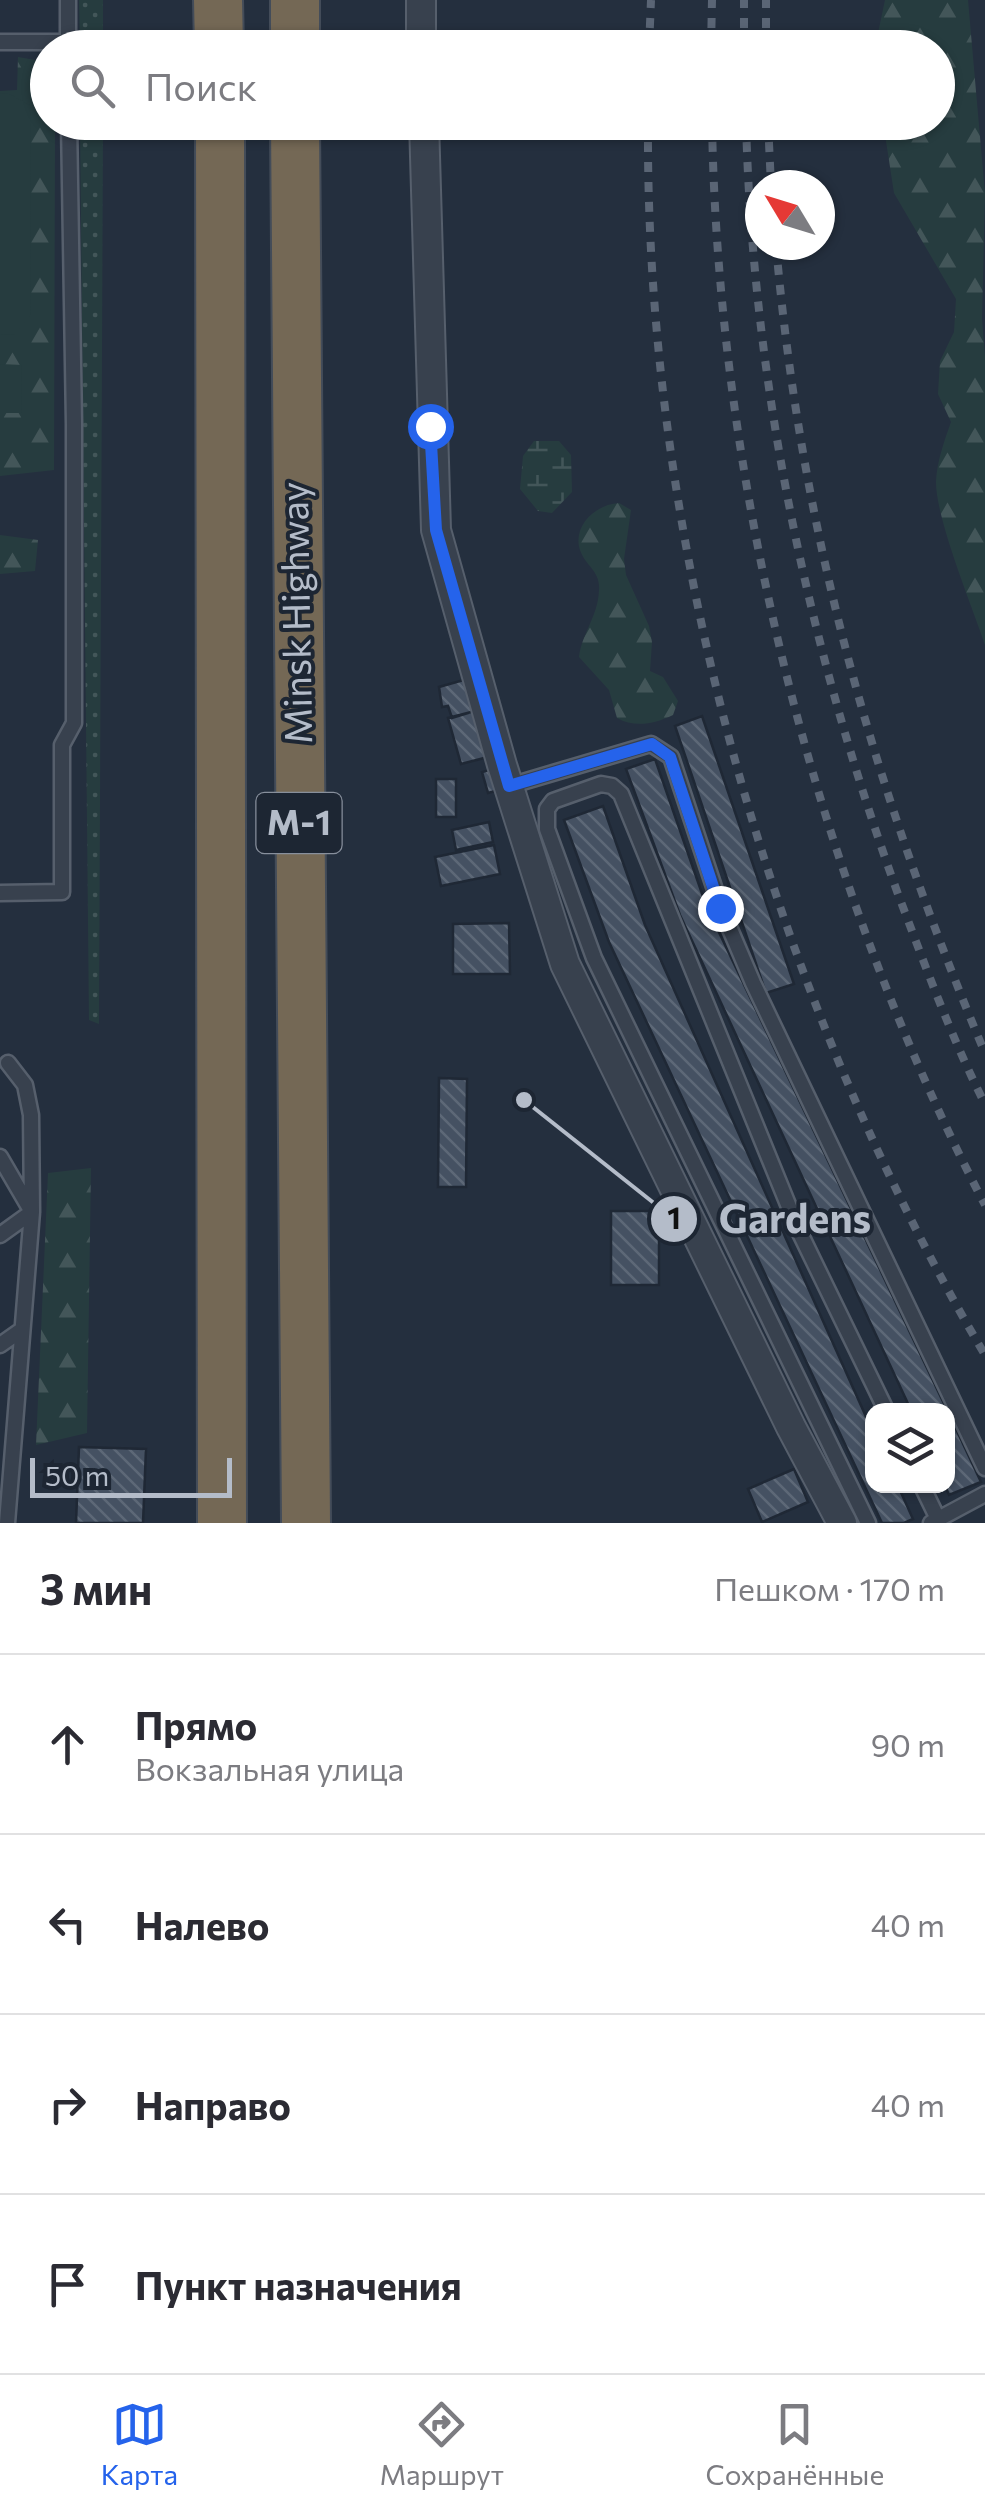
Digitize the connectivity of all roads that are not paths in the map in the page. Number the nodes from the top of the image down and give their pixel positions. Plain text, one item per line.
1 (68, 0) edge
2 (218, 0) edge
3 (295, 0) edge
4 (421, 0) edge
5 (68, 30) edge
6 (219, 30) edge
7 (295, 30) edge
8 (422, 30) edge
9 (0, 42) edge
10 (30, 43) edge
11 (69, 140) edge
12 (220, 140) edge
13 (295, 140) edge
14 (425, 140) edge
15 (509, 786) junction
16 (0, 893) edge
17 (8, 1063) dead end
18 (0, 1157) edge
19 (32, 1212) junction
20 (0, 1235) edge
21 (20, 1331) junction
22 (0, 1345) edge
23 (883, 1403) edge
24 (985, 1468) edge
25 (925, 1493) edge
26 (985, 1494) edge
27 (935, 1521) edge
28 (7, 1523) edge
29 (222, 1523) edge
30 (306, 1523) edge
31 (842, 1523) edge
32 (868, 1523) edge

1 - 5 lane
2 - 6 highway
3 - 7 highway
4 - 8 street
9 - 10 lane
11 - 16 lane
12 - 29 highway, Minsk Highway / М-1
13 - 30 highway, Minsk Highway / М-1
14 - 15 street
15 - 24 lane
15 - 31 street
17 - 19 lane
18 - 19 lane
19 - 20 lane
19 - 21 lane
21 - 22 lane
21 - 28 lane
23 - 32 lane
25 - 27 lane
26 - 27 lane

